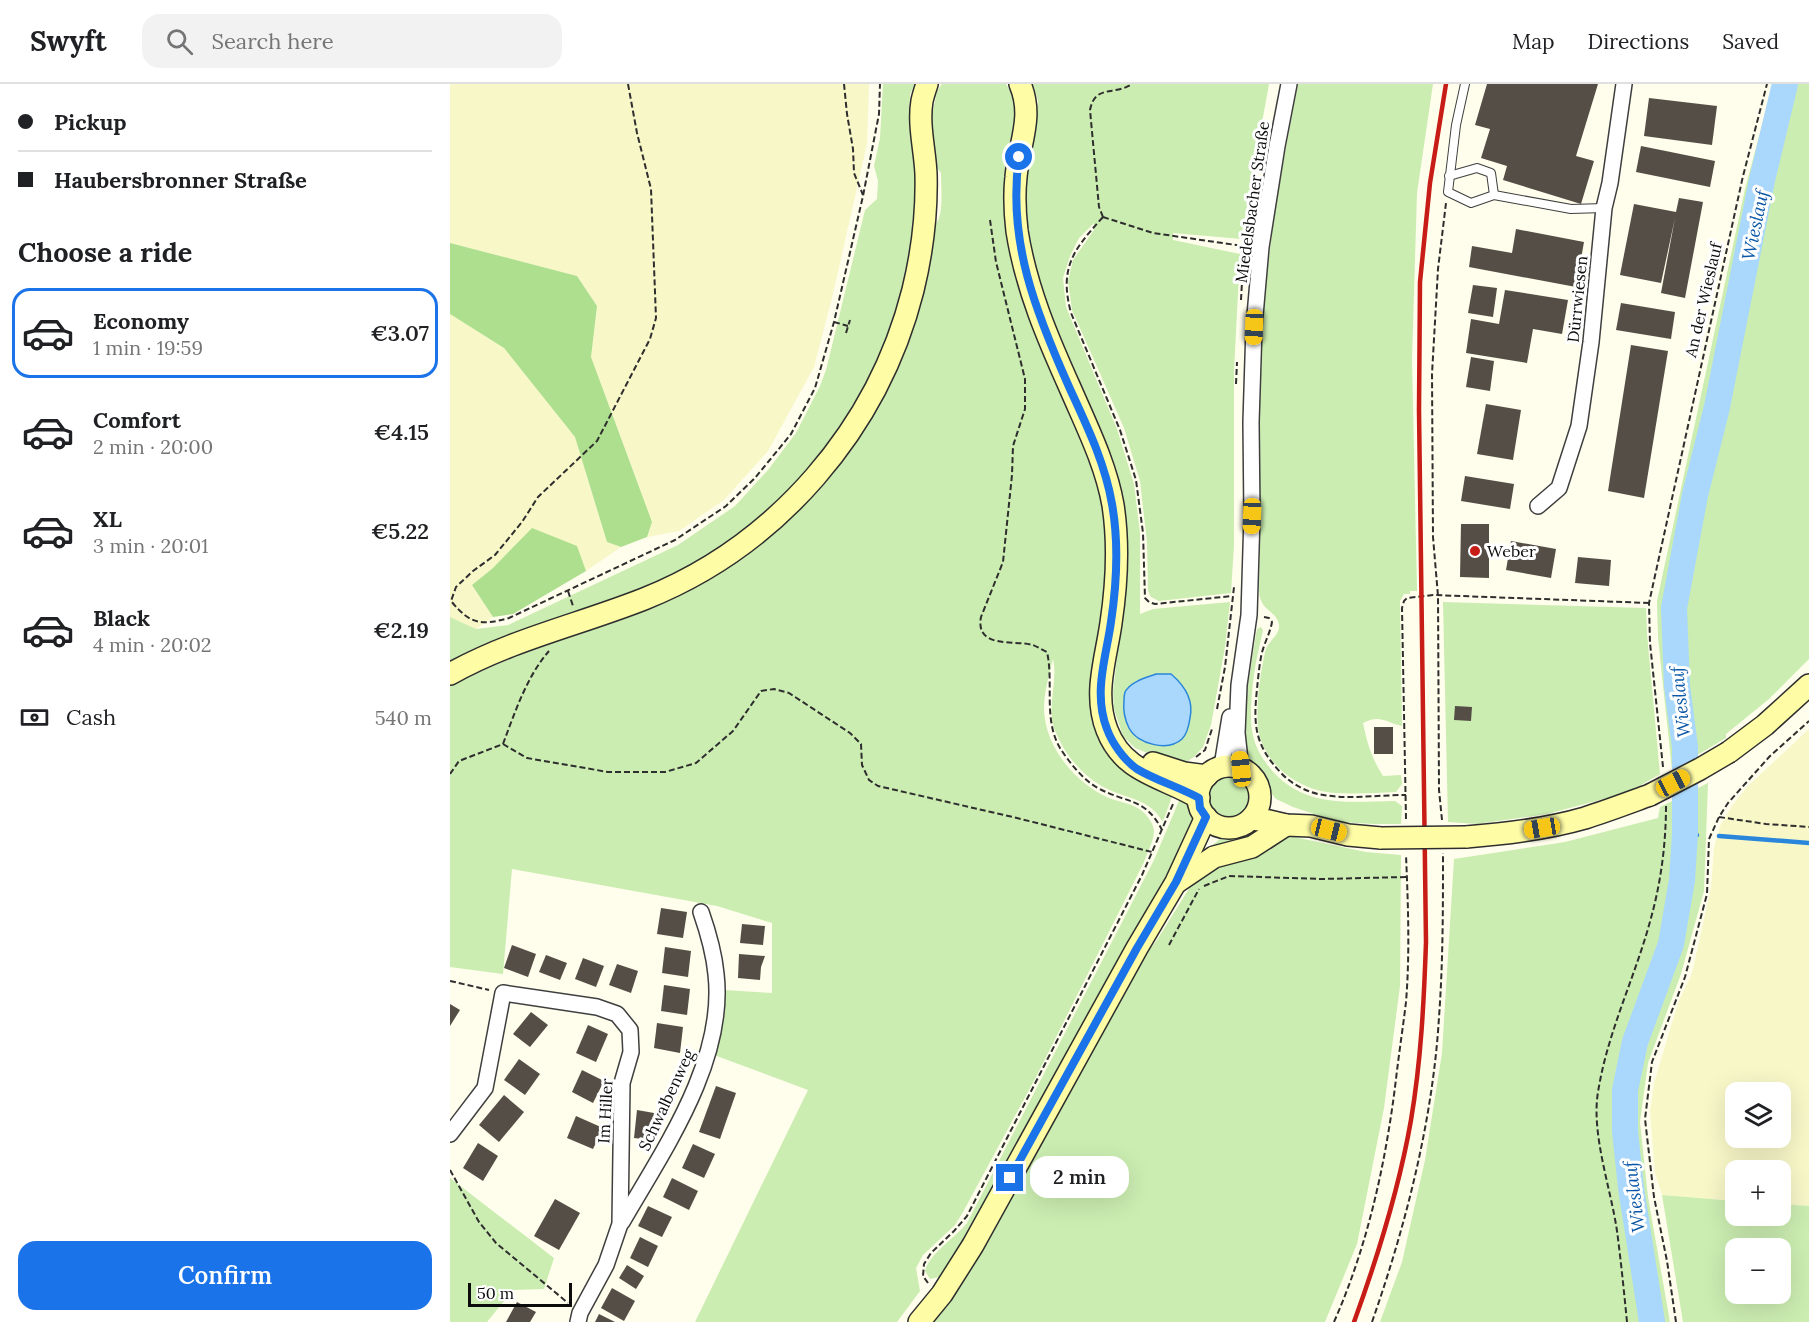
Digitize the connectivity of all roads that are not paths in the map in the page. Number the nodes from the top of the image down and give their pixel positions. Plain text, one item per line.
1 (927, 84) edge
2 (1020, 84) edge
3 (1289, 84) edge
4 (1465, 84) edge
5 (1624, 84) edge
6 (1449, 176) junction
7 (1494, 195) junction
8 (1604, 208) junction
9 (1538, 506) dead end
10 (454, 672) edge
11 (1239, 685) junction
12 (1809, 685) edge
13 (1115, 744) junction
14 (1241, 769) junction
15 (1212, 772) junction
16 (1260, 797) junction
17 (1209, 814) junction
18 (1251, 819) junction
19 (1286, 825) junction
20 (1311, 826) junction
21 (1176, 882) junction
22 (701, 912) dead end
23 (450, 1134) edge
24 (620, 1224) junction
25 (579, 1317) edge
26 (919, 1322) edge

1 - 10 main road
2 - 13 main road
3 - 11 street, Miedelsbacher Straße
4 - 6 lane
5 - 8 street, Dürrwiesen
6 - 7 lane
6 - 7 lane
7 - 8 lane
8 - 9 street, Dürrwiesen
11 - 14 street
11 - 15 street
12 - 20 main road, bridge
13 - 15 main road
13 - 17 main road
14 - 15 main road
14 - 16 main road
15 - 17 main road
16 - 18 main road
16 - 20 main road
17 - 18 main road
17 - 21 main road
18 - 19 main road
19 - 20 main road
19 - 21 main road
21 - 26 main road
22 - 24 street, Schwalbenweg
23 - 24 street, Im Hiller
24 - 25 street, Im Hiller

